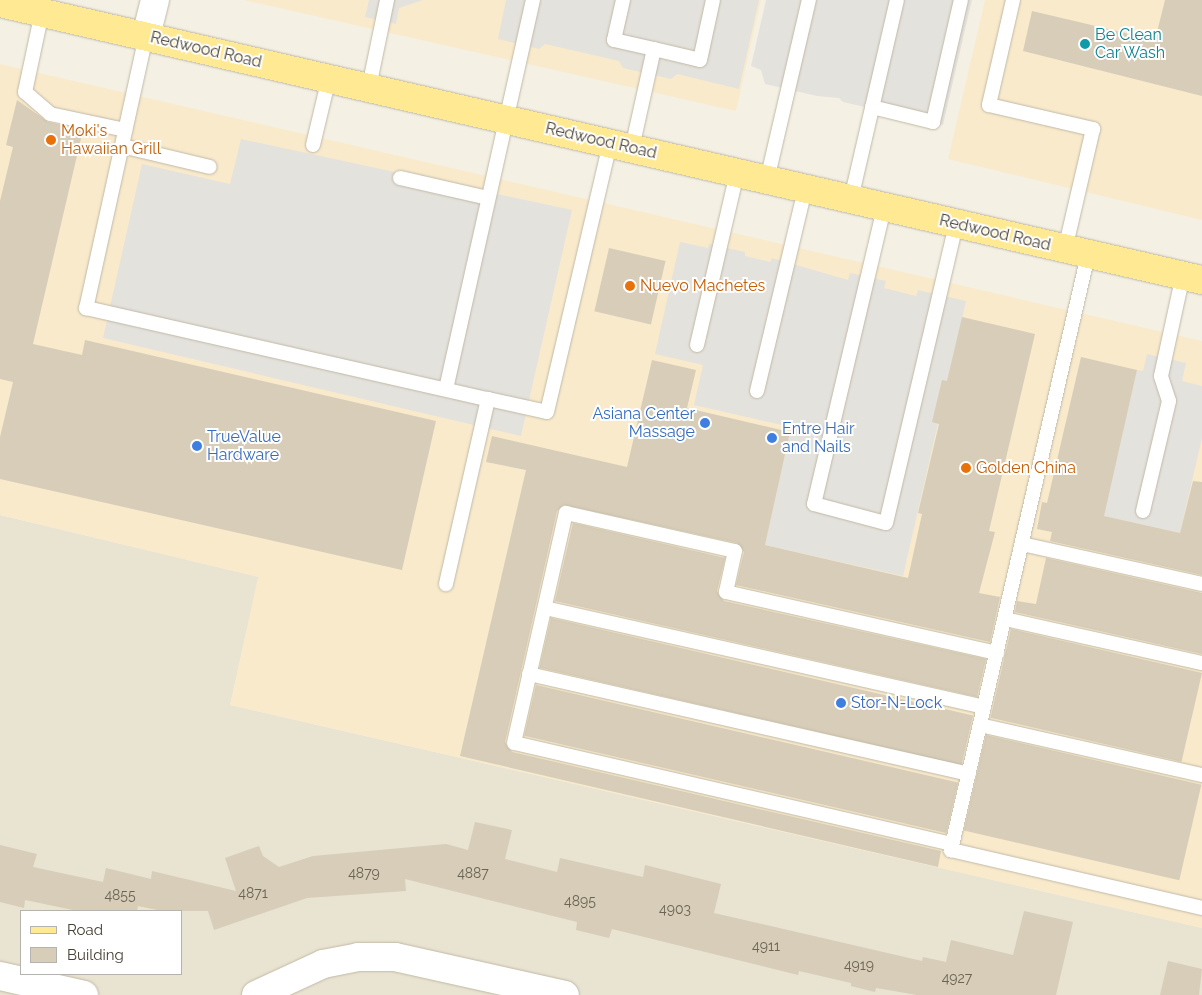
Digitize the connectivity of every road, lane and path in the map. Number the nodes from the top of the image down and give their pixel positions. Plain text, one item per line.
1 (154, 0) edge
2 (387, 0) edge
3 (534, 0) edge
4 (623, 0) edge
5 (713, 0) edge
6 (809, 0) edge
7 (897, 0) edge
8 (960, 0) edge
9 (1013, 0) edge
10 (7, 3) edge
11 (42, 12) junction
12 (146, 36) junction
13 (654, 49) junction
14 (329, 78) junction
15 (368, 87) junction
16 (872, 107) junction
17 (506, 119) junction
18 (125, 130) junction
19 (313, 145) dead end
20 (621, 145) junction
21 (122, 146) junction
22 (210, 167) dead end
23 (737, 173) junction
24 (400, 178) dead end
25 (767, 180) junction
26 (805, 188) junction
27 (488, 198) junction
28 (851, 199) junction
29 (884, 208) junction
30 (956, 224) junction
31 (1076, 252) junction
32 (1193, 278) edge
33 (697, 345) dead end
34 (446, 389) junction
35 (757, 391) dead end
36 (488, 399) junction
37 (1143, 511) dead end
38 (1022, 544) junction
39 (446, 584) dead end
40 (1202, 584) edge
41 (545, 608) junction
42 (1005, 619) junction
43 (997, 653) junction
44 (1202, 664) edge
45 (529, 674) junction
46 (984, 707) junction
47 (980, 725) junction
48 (969, 774) junction
49 (1202, 775) edge
50 (952, 844) junction
51 (1202, 908) edge
52 (0, 976) edge
53 (84, 995) edge
54 (256, 995) edge
55 (566, 995) edge

1 - 12 street
2 - 15 lane
3 - 17 lane
4 - 13 lane
5 - 13 lane
6 - 25 lane
7 - 16 lane
8 - 16 lane
9 - 31 lane
10 - 11 main road, Redwood Road
11 - 12 main road, Redwood Road
11 - 18 lane
12 - 14 main road, Redwood Road
12 - 18 lane
13 - 20 lane
14 - 15 main road, Redwood Road
14 - 19 lane
15 - 17 main road, Redwood Road
16 - 28 lane
17 - 20 main road, Redwood Road
17 - 27 lane
18 - 21 lane
20 - 23 main road, Redwood Road
20 - 36 lane
21 - 22 lane
21 - 34 lane
23 - 25 main road, Redwood Road
23 - 33 lane
24 - 27 lane
25 - 26 main road, Redwood Road
26 - 28 main road, Redwood Road
26 - 35 lane
27 - 34 lane
28 - 29 main road, Redwood Road
29 - 30 main road, Redwood Road
29 - 30 lane
30 - 31 main road, Redwood Road
31 - 32 main road, Redwood Road
31 - 38 lane
32 - 37 lane
34 - 36 lane
36 - 39 lane
38 - 40 lane
38 - 42 lane
41 - 43 lane
41 - 45 lane
41 - 46 lane
42 - 43 lane
42 - 44 lane
43 - 46 lane
45 - 48 lane
45 - 50 lane
46 - 47 lane
47 - 48 lane
47 - 49 lane
48 - 50 lane
50 - 51 lane
52 - 53 street
54 - 55 street

